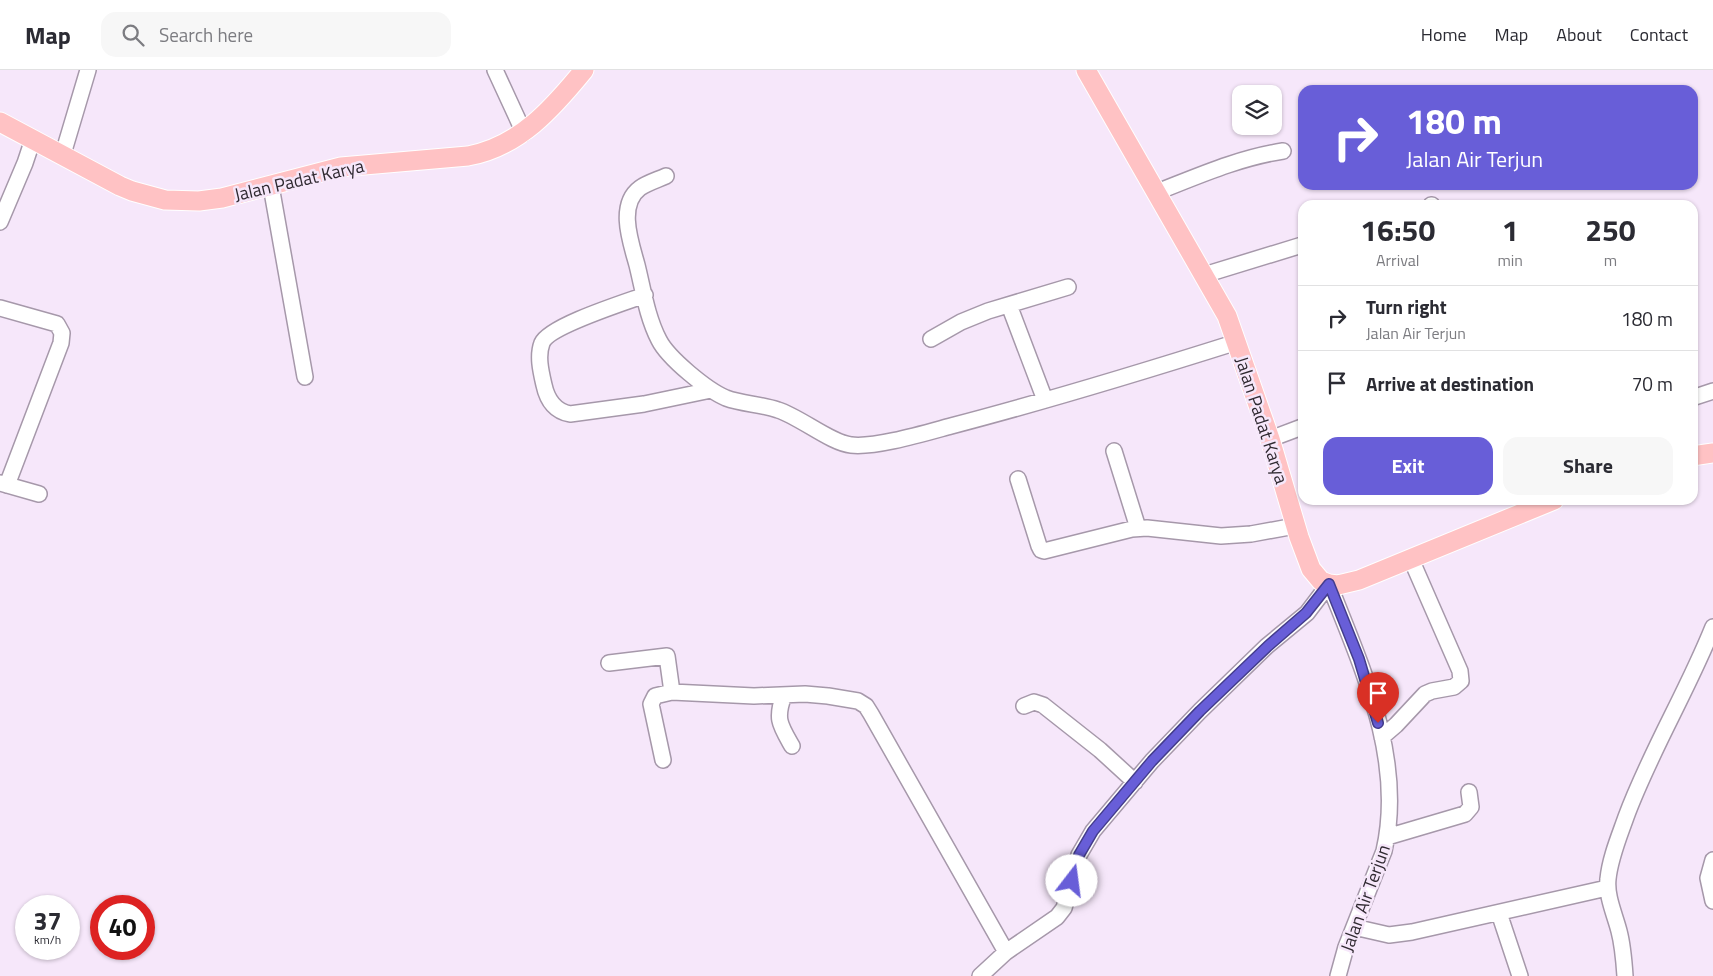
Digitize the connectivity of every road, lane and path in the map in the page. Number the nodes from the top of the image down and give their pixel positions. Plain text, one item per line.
1 (88, 70) edge
2 (495, 70) edge
3 (584, 70) edge
4 (1086, 70) edge
5 (0, 122) edge
6 (524, 133) junction
7 (34, 140) junction
8 (1282, 151) dead end
9 (63, 154) junction
10 (666, 176) dead end
11 (271, 186) junction
12 (1157, 192) junction
13 (0, 222) edge
14 (1298, 246) edge
15 (1204, 275) junction
16 (1068, 287) dead end
17 (645, 295) junction
18 (1009, 305) junction
19 (0, 308) edge
20 (932, 339) dead end
21 (1237, 342) junction
22 (305, 377) dead end
23 (711, 390) junction
24 (1713, 391) edge
25 (1698, 396) edge
26 (1045, 400) junction
27 (1298, 428) edge
28 (1270, 439) junction
29 (1114, 451) dead end
30 (1713, 452) edge
31 (1698, 455) edge
32 (1018, 479) dead end
33 (3, 484) edge
34 (39, 494) dead end
35 (1542, 505) edge
36 (1295, 526) junction
37 (1138, 528) junction
38 (1411, 559) junction
39 (1329, 584) junction
40 (1713, 627) edge
41 (609, 663) dead end
42 (672, 692) junction
43 (784, 695) junction
44 (1024, 706) dead end
45 (1382, 737) junction
46 (792, 746) dead end
47 (663, 760) dead end
48 (1135, 782) junction
49 (1469, 792) dead end
50 (1387, 837) junction
51 (1713, 860) edge
52 (1608, 888) junction
53 (1713, 901) edge
54 (1499, 913) junction
55 (1354, 927) junction
56 (1006, 952) junction
57 (980, 976) edge
58 (1338, 976) edge
59 (1520, 976) edge
60 (1625, 976) edge

1 - 9 street
2 - 6 street
3 - 6 main road, Jalan Padat Karya
4 - 12 main road, Jalan Padat Karya
5 - 7 main road, Jalan Padat Karya
6 - 11 main road, Jalan Padat Karya
7 - 9 main road, Jalan Padat Karya
7 - 13 street
8 - 12 street
9 - 11 main road, Jalan Padat Karya
10 - 17 street
11 - 22 street
12 - 15 main road, Jalan Padat Karya
14 - 15 street
15 - 21 main road, Jalan Padat Karya
16 - 18 street
17 - 23 street
17 - 23 street
18 - 20 street
18 - 26 street
19 - 33 street
21 - 26 street
21 - 28 main road, Jalan Padat Karya
23 - 26 street
24 - 25 street
27 - 28 street
28 - 36 main road, Jalan Padat Karya
29 - 37 street
30 - 31 main road
32 - 37 street
33 - 34 street
35 - 38 main road
36 - 37 street
36 - 39 main road, Jalan Padat Karya
38 - 39 main road
38 - 45 street
39 - 45 street, Jalan Air Terjun
39 - 48 street
40 - 52 street
41 - 42 street
42 - 43 street
42 - 47 street
43 - 46 street
43 - 56 street
44 - 48 street
45 - 50 street, Jalan Air Terjun
48 - 56 street
49 - 50 street
50 - 55 street, Jalan Air Terjun
51 - 53 street
52 - 54 street
52 - 60 street
54 - 55 street
54 - 59 street
55 - 58 street, Jalan Air Terjun
56 - 57 street

